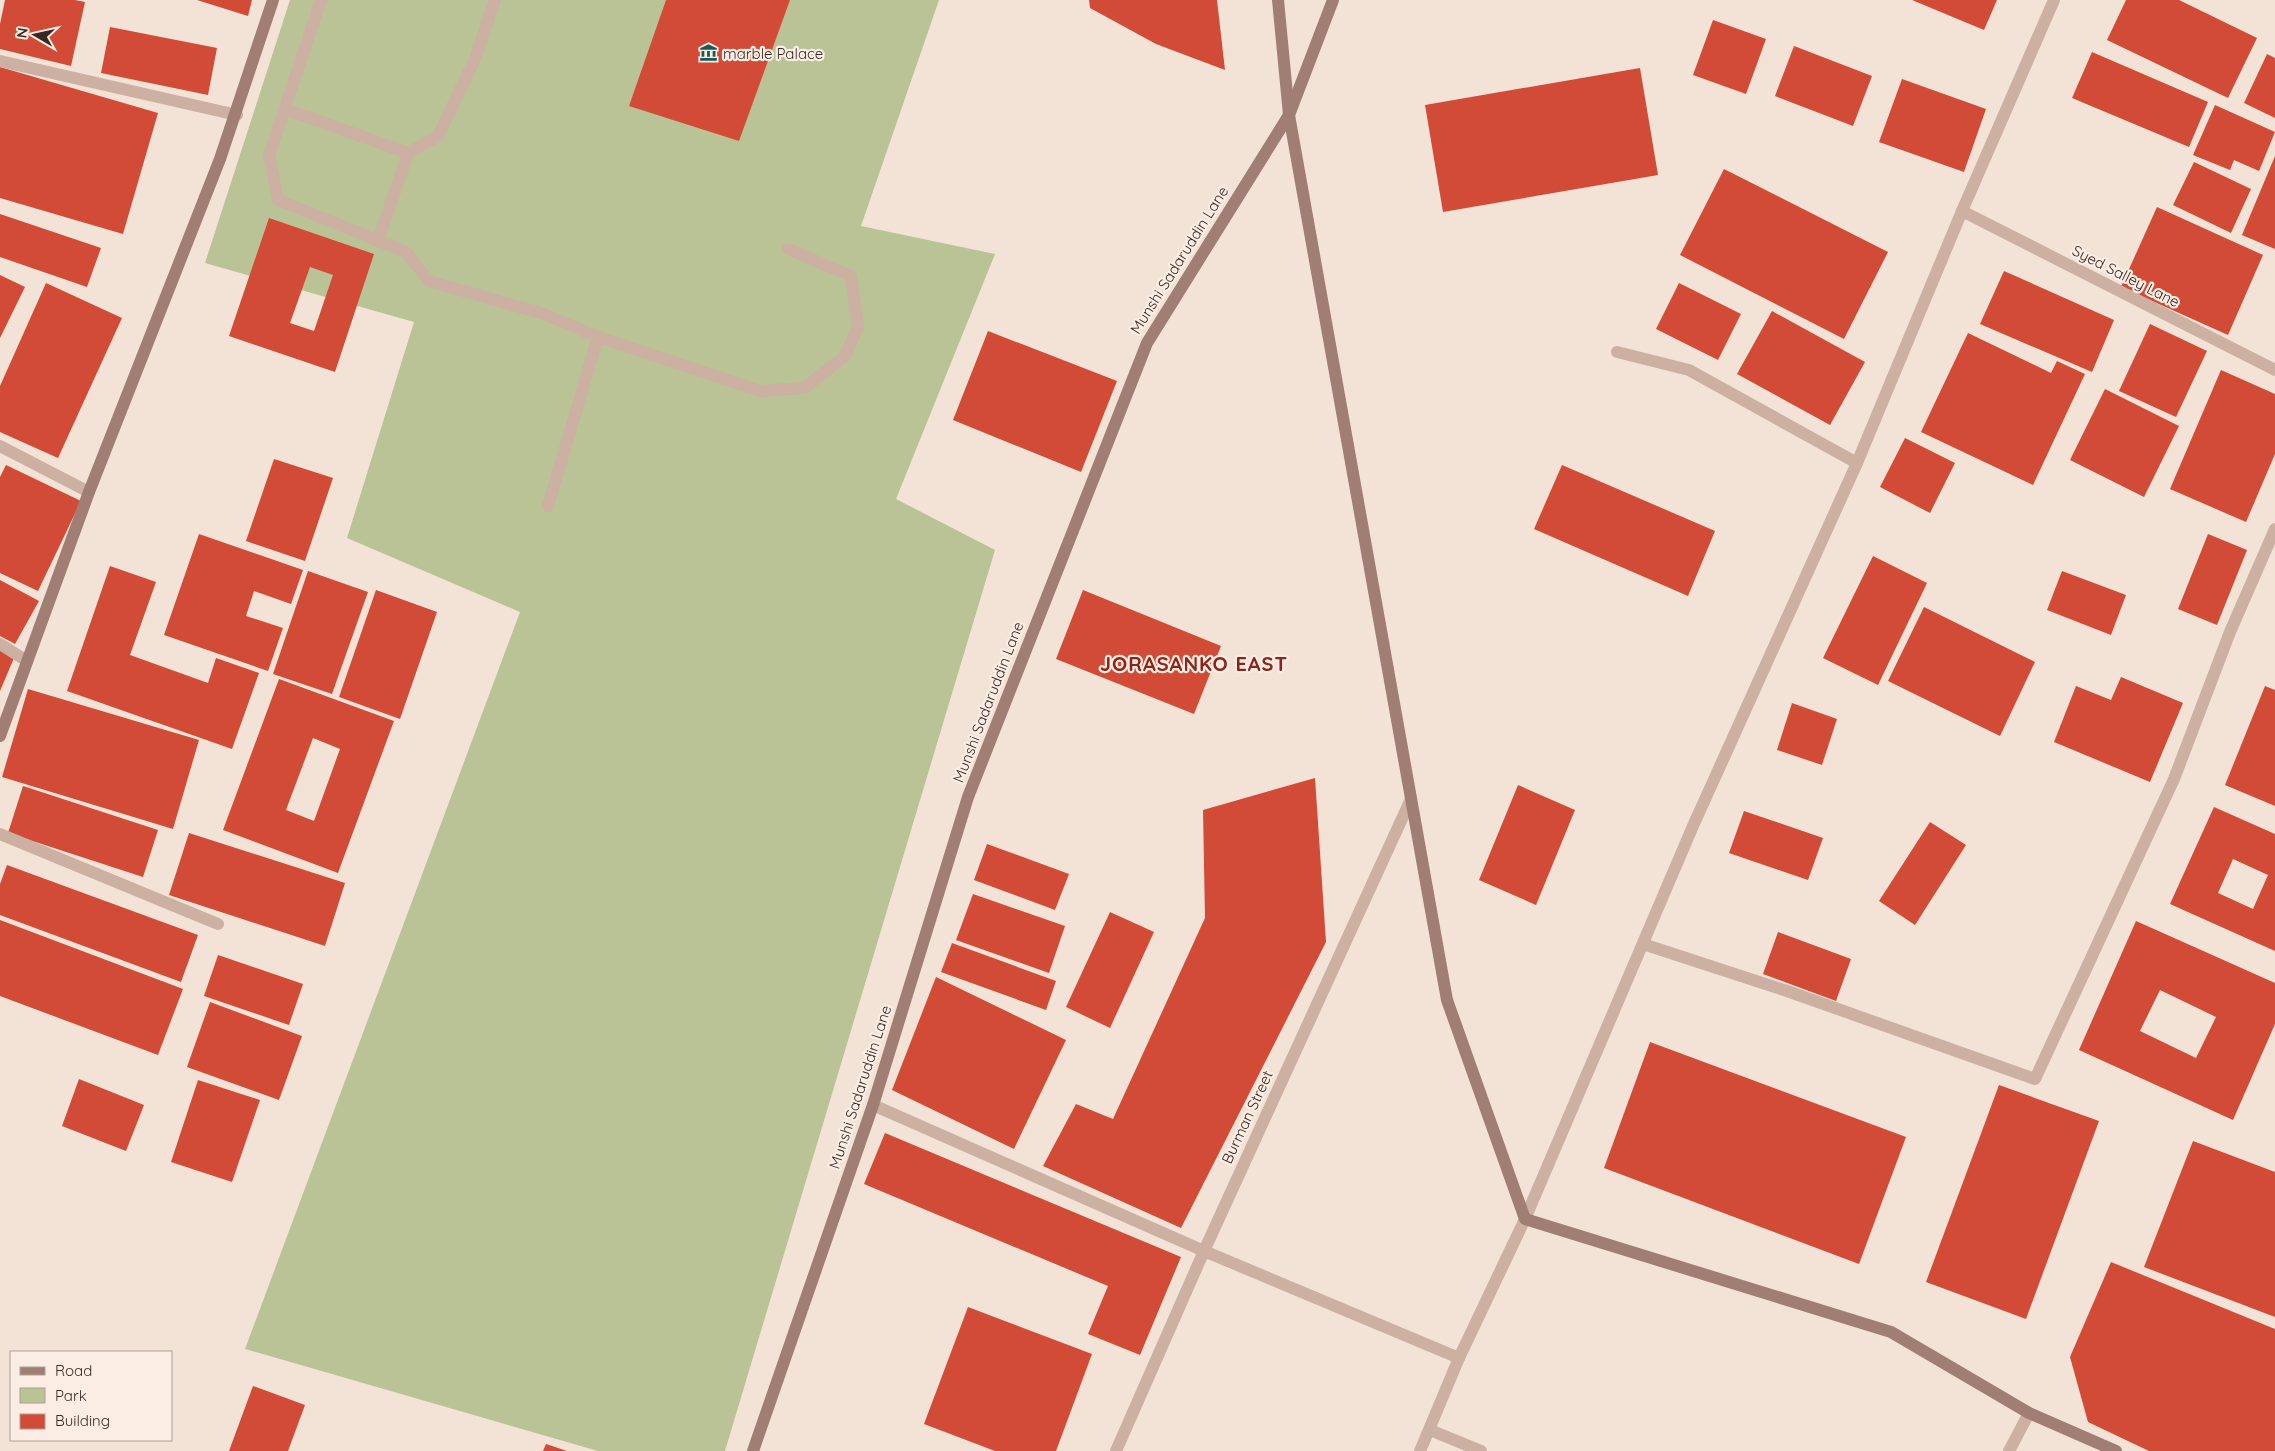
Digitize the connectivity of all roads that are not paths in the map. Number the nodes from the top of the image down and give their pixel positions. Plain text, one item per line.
1 (274, 0) edge
2 (321, 0) edge
3 (495, 0) edge
4 (1278, 0) edge
5 (1333, 0) edge
6 (2054, 0) edge
7 (0, 61) edge
8 (285, 109) junction
9 (1289, 114) junction
10 (237, 115) junction
11 (408, 154) junction
12 (1962, 211) junction
13 (378, 241) junction
14 (788, 249) dead end
15 (598, 337) junction
16 (1616, 352) dead end
17 (2275, 370) edge
18 (0, 446) edge
19 (1857, 462) junction
20 (89, 492) junction
21 (548, 506) dead end
22 (2275, 529) edge
23 (0, 644) edge
24 (27, 661) junction
25 (0, 736) edge
26 (1411, 798) junction
27 (0, 834) edge
28 (218, 924) dead end
29 (1643, 944) junction
30 (873, 1105) junction
31 (1525, 1219) junction
32 (1204, 1251) junction
33 (1459, 1358) junction
34 (2029, 1413) junction
35 (1430, 1430) junction
36 (753, 1451) edge
37 (1116, 1451) edge
38 (1420, 1451) edge
39 (1481, 1451) edge
40 (2009, 1451) edge
41 (2116, 1451) edge

1 - 10 street
2 - 8 street
3 - 11 street
4 - 9 street
5 - 9 street, Munshi Sadaruddin Lane
6 - 12 street
7 - 10 street
8 - 11 street
8 - 13 street
9 - 26 street
9 - 30 street, Munshi Sadaruddin Lane
10 - 20 street
11 - 13 street
12 - 17 street, Syed Salley Lane
12 - 19 street
13 - 15 street
14 - 15 street
15 - 21 street
16 - 19 street
18 - 20 street
19 - 29 street
20 - 24 street
22 - 29 street
23 - 24 street
24 - 25 street
26 - 31 street
26 - 32 street, Burman Street
27 - 28 street
29 - 31 street
30 - 32 street
30 - 36 street, Munshi Sadaruddin Lane
31 - 33 street
31 - 34 street
32 - 33 street
32 - 37 street, Burman Street
33 - 35 street
34 - 40 street
34 - 41 street
35 - 38 street
35 - 39 street

